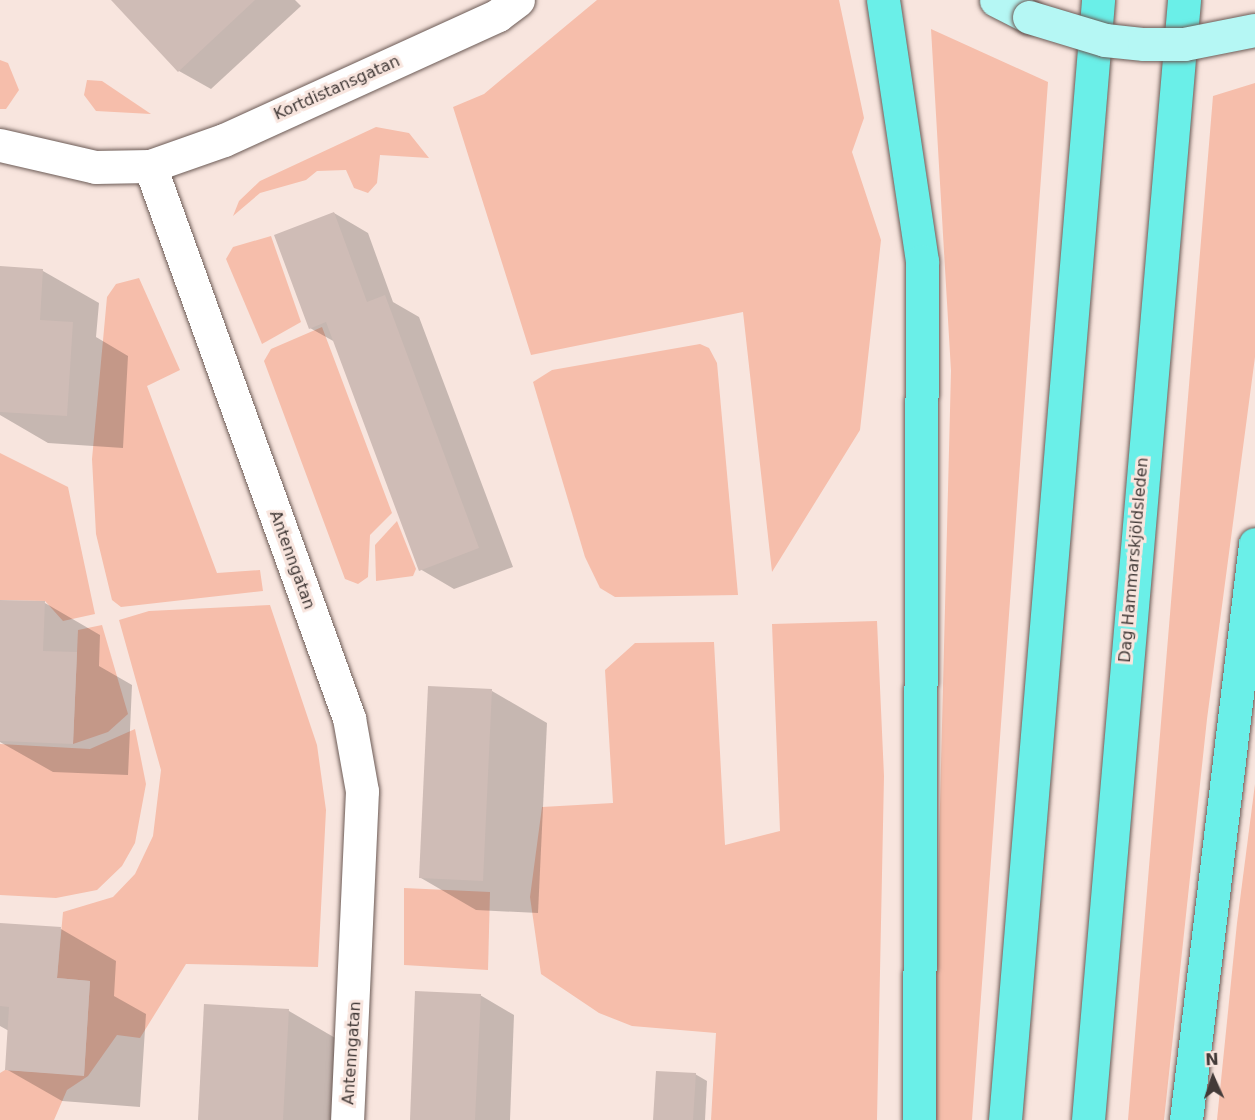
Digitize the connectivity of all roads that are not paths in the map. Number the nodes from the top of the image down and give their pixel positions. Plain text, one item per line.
1 (518, 0) edge
2 (883, 0) edge
3 (996, 0) edge
4 (1098, 0) edge
5 (1184, 0) edge
6 (1255, 30) edge
7 (0, 145) edge
8 (150, 166) junction
9 (1255, 544) edge
10 (347, 1120) edge
11 (919, 1120) edge
12 (1005, 1120) edge
13 (1088, 1120) edge
14 (1186, 1120) edge

1 - 8 street, Kortdistansgatan
2 - 11 main road
3 - 6 street, bridge
4 - 12 main road
5 - 13 main road, Dag Hammarskjöldsleden
7 - 8 street
8 - 10 street, Antenngatan
9 - 14 main road

